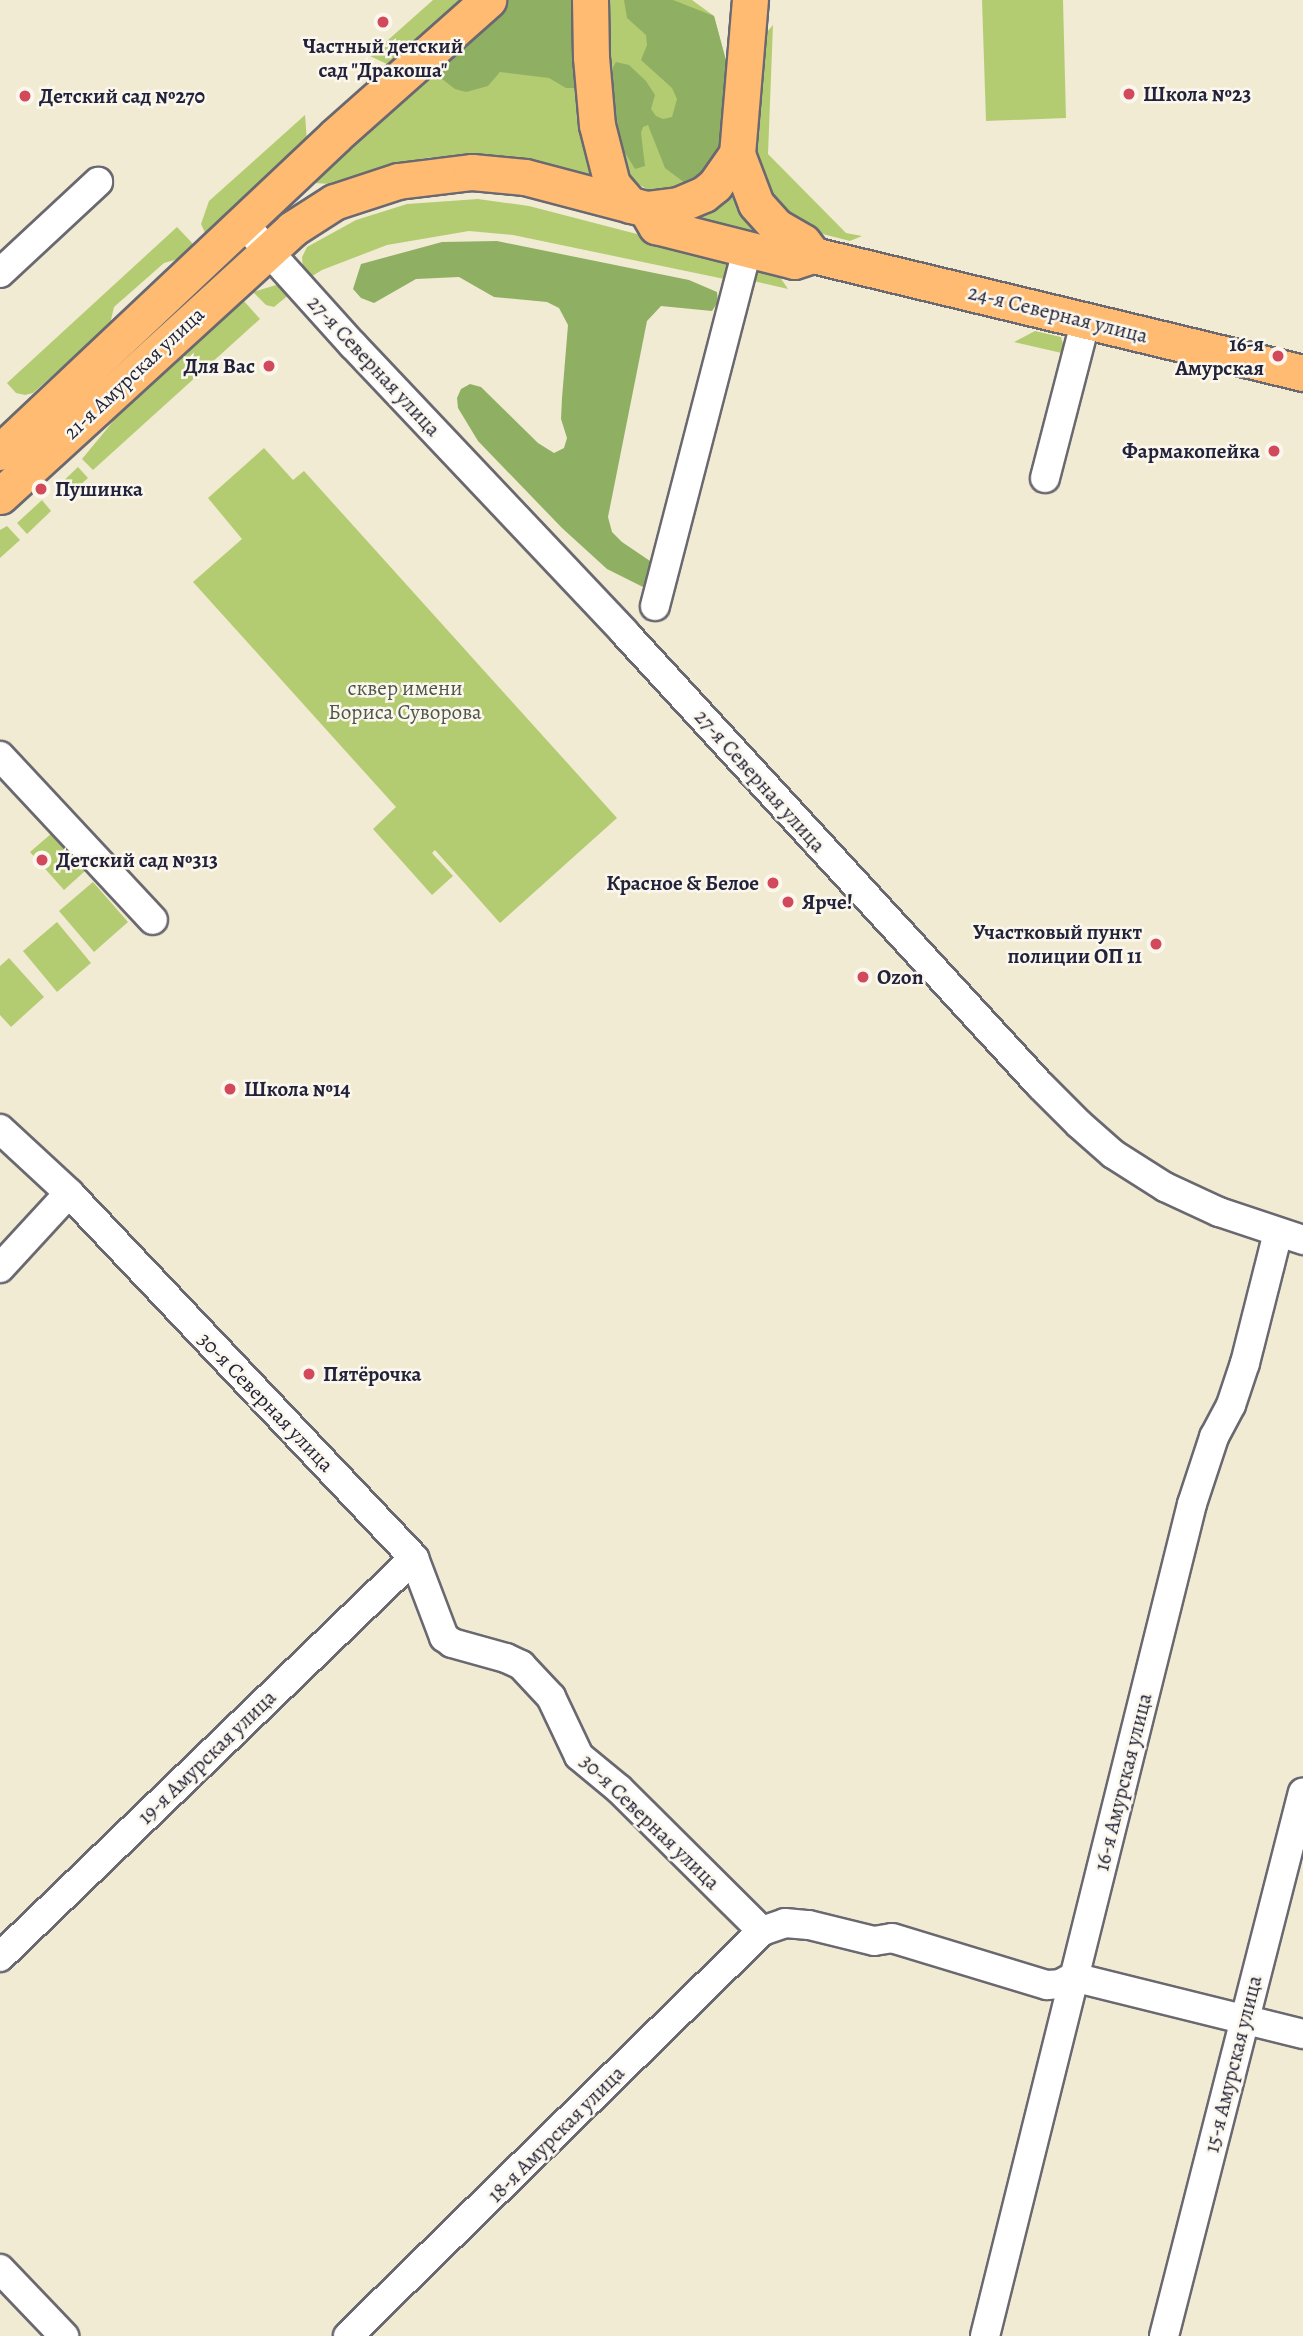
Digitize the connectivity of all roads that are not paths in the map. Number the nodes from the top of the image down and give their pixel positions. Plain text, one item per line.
1 (488, 0) edge
2 (590, 0) edge
3 (750, 0) edge
4 (737, 154) junction
5 (98, 183) dead end
6 (638, 207) junction
7 (243, 223) junction
8 (747, 249) junction
9 (268, 251) junction
10 (813, 255) junction
11 (0, 273) edge
12 (1086, 320) junction
13 (1303, 373) edge
14 (0, 452) edge
15 (1045, 478) dead end
16 (0, 496) edge
17 (655, 606) dead end
18 (0, 756) edge
19 (153, 920) dead end
20 (0, 1129) edge
21 (69, 1193) junction
22 (1291, 1236) edge
23 (0, 1268) edge
24 (414, 1558) junction
25 (1303, 1792) edge
26 (762, 1931) junction
27 (0, 1957) edge
28 (1073, 1977) junction
29 (1245, 2019) junction
30 (1303, 2034) edge
31 (0, 2269) edge
32 (64, 2336) edge
33 (348, 2336) edge
34 (985, 2336) edge
35 (1164, 2336) edge

1 - 7 main road, 21-я Амурская улица
2 - 6 main road
3 - 4 main road
4 - 6 main road
4 - 10 main road, 24-я Северная улица
5 - 11 street
6 - 8 main road, 24-я Северная улица
6 - 9 main road, 24-я Северная улица
7 - 9 street, 27-я Северная улица
7 - 14 main road, 21-я Амурская улица
8 - 10 main road, 24-я Северная улица
8 - 17 street
9 - 16 main road, 21-я Амурская улица
9 - 22 street, 27-я Северная улица
10 - 12 main road, 24-я Северная улица
12 - 13 main road, 24-я Северная улица
12 - 15 street
18 - 19 street
20 - 21 street, 30-я Северная улица
21 - 23 street
21 - 24 street, 30-я Северная улица
22 - 28 street, 16-я Амурская улица
24 - 26 street, 30-я Северная улица
24 - 27 street, 19-я Амурская улица
25 - 29 street, 15-я Амурская улица
26 - 28 street
26 - 33 street, 18-я Амурская улица
28 - 29 street
28 - 34 street, 16-я Амурская улица
29 - 30 street
29 - 35 street, 15-я Амурская улица
31 - 32 street

